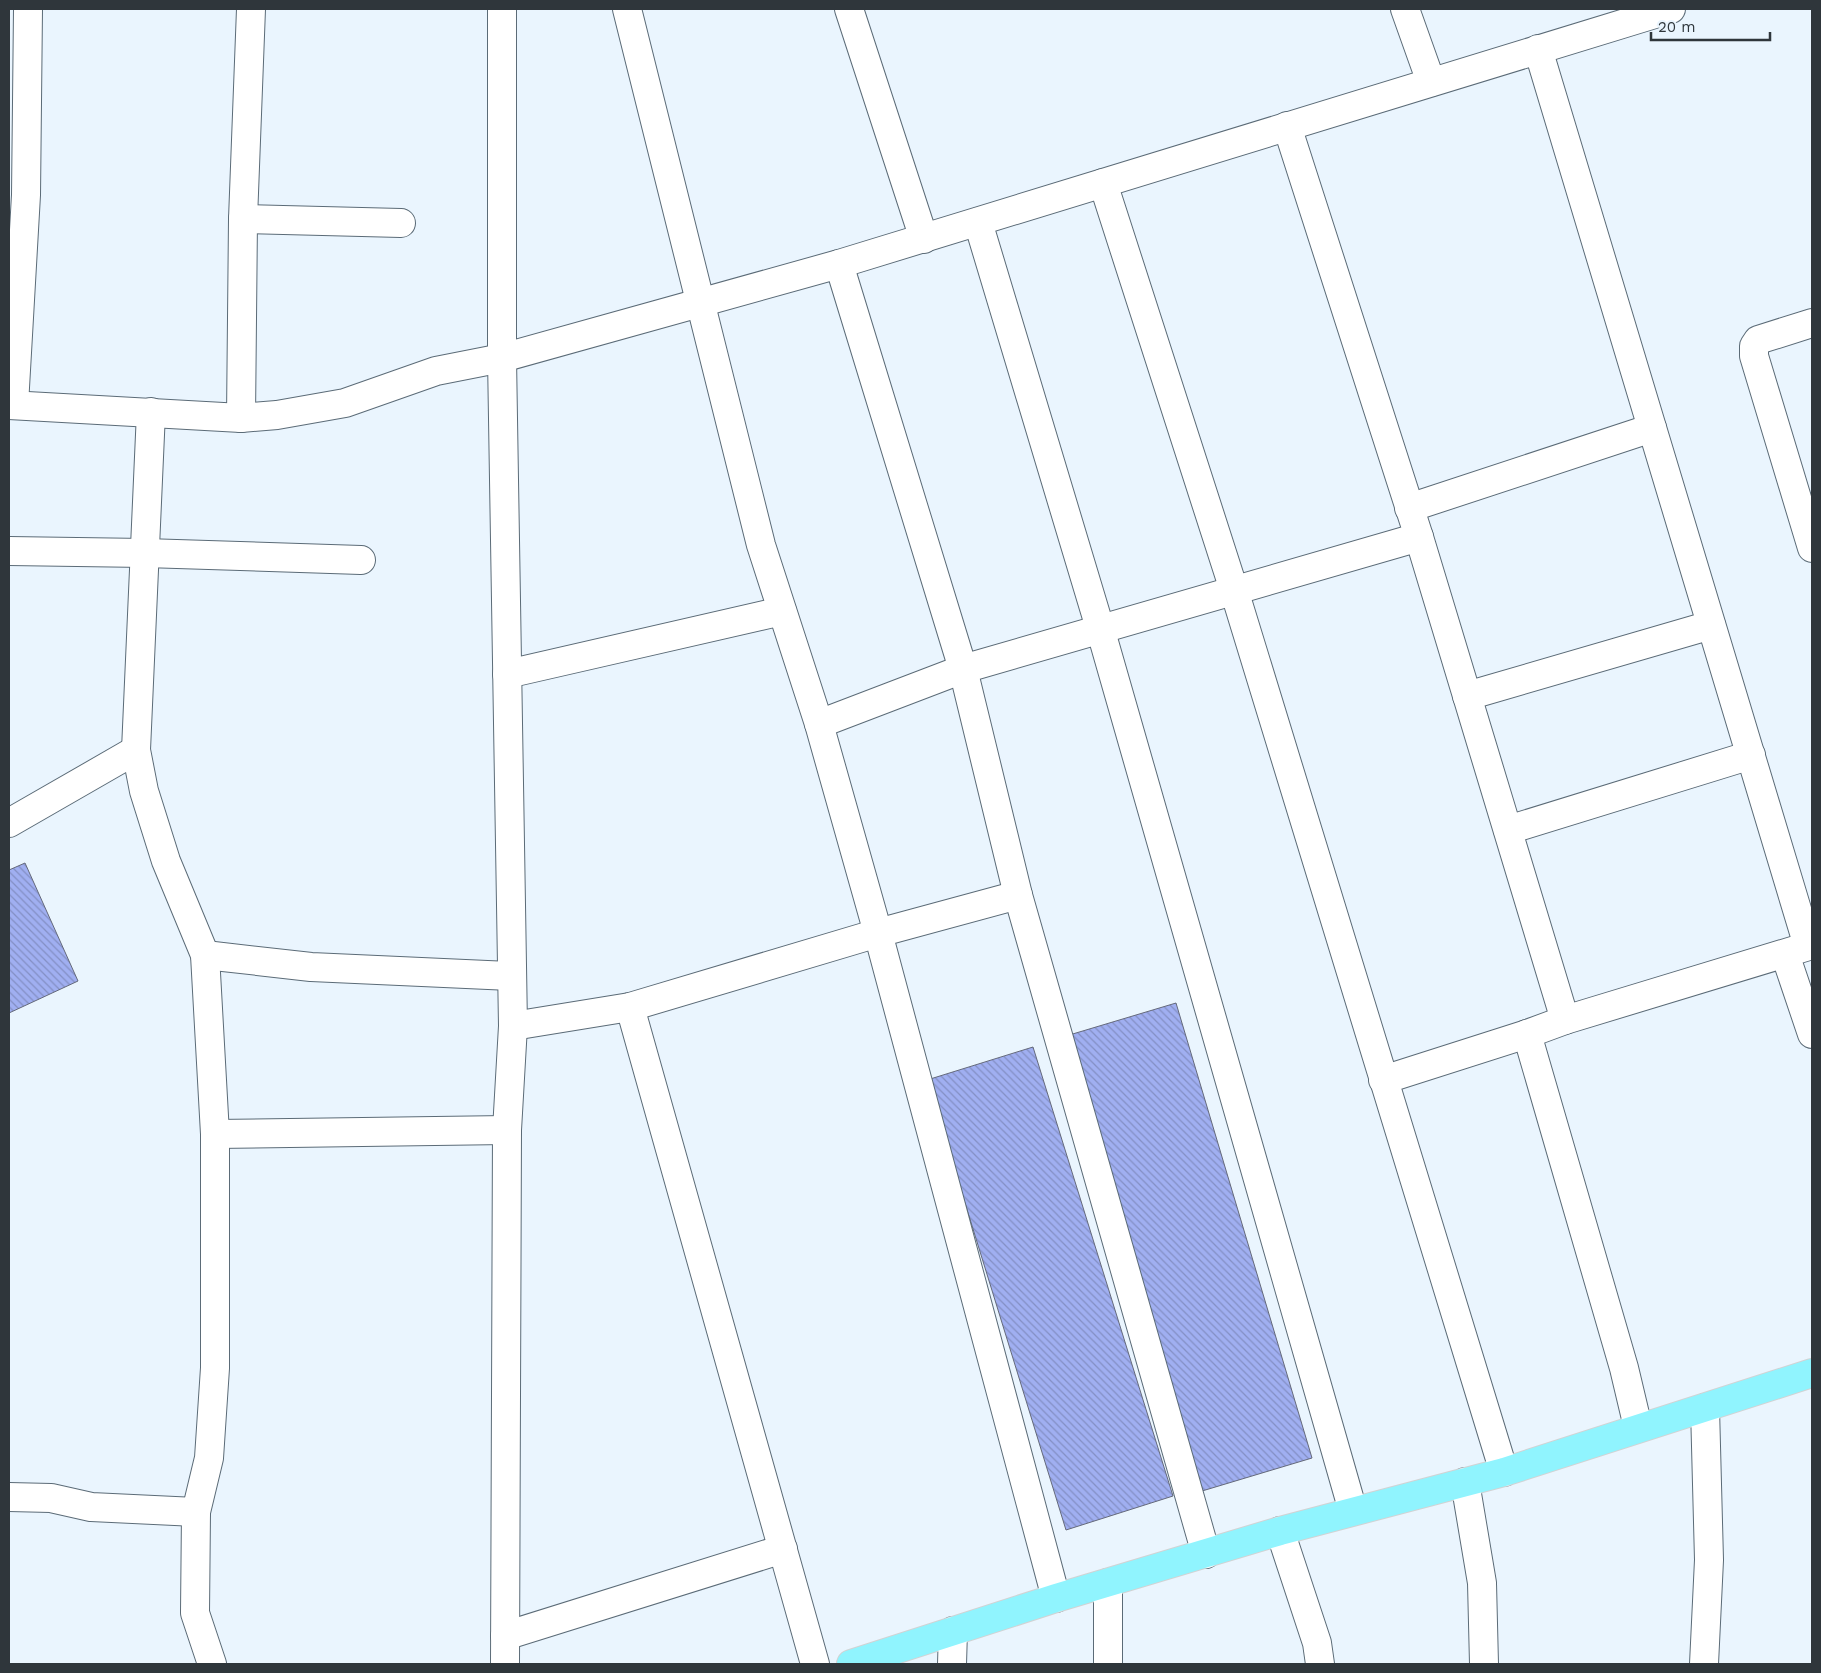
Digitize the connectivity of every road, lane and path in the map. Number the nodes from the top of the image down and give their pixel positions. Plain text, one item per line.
1 (28, 9) edge
2 (252, 9) edge
3 (502, 9) edge
4 (627, 9) edge
5 (849, 9) edge
6 (1405, 9) edge
7 (1671, 9) edge
8 (1538, 49) junction
9 (1431, 82) junction
10 (1287, 126) junction
11 (1103, 183) junction
12 (18, 194) edge
13 (243, 219) junction
14 (978, 222) junction
15 (401, 223) dead end
16 (924, 239) junction
17 (839, 264) junction
18 (700, 302) junction
19 (1812, 323) edge
20 (502, 358) junction
21 (11, 405) edge
22 (151, 412) junction
23 (241, 418) junction
24 (1652, 428) junction
25 (1803, 483) edge
26 (1410, 508) junction
27 (1419, 537) junction
28 (1812, 548) edge
29 (9, 551) edge
30 (145, 553) junction
31 (361, 560) dead end
32 (1234, 590) junction
33 (782, 611) junction
34 (1711, 625) junction
35 (1100, 628) junction
36 (963, 669) junction
37 (507, 674) junction
38 (1467, 696) junction
39 (819, 724) junction
40 (136, 750) junction
41 (1751, 755) junction
42 (9, 823) edge
43 (1508, 830) junction
44 (1018, 895) junction
45 (878, 933) junction
46 (1802, 948) edge
47 (205, 955) junction
48 (512, 976) junction
49 (630, 1007) junction
50 (1565, 1020) junction
51 (513, 1026) junction
52 (1526, 1034) junction
53 (1812, 1034) edge
54 (1384, 1080) junction
55 (507, 1130) junction
56 (215, 1134) junction
57 (1812, 1373) edge
58 (1705, 1408) junction
59 (1638, 1427) junction
60 (1504, 1472) junction
61 (1465, 1482) junction
62 (9, 1496) edge
63 (1353, 1511) junction
64 (196, 1512) junction
65 (1280, 1531) junction
66 (783, 1549) junction
67 (1206, 1554) junction
68 (1108, 1583) junction
69 (1056, 1598) junction
70 (953, 1632) junction
71 (505, 1636) junction
72 (212, 1664) edge
73 (505, 1664) edge
74 (814, 1664) edge
75 (851, 1664) edge
76 (952, 1664) edge
77 (1108, 1664) edge
78 (1320, 1664) edge
79 (1484, 1664) edge
80 (1704, 1664) edge

1 - 12 street
2 - 13 street
3 - 20 street
4 - 18 street
5 - 16 street
6 - 9 street
7 - 8 street
8 - 9 street
8 - 24 street
9 - 10 street
10 - 11 street
10 - 26 street
11 - 14 street
11 - 32 street
12 - 21 street
13 - 15 street
13 - 23 street
14 - 16 street
14 - 35 street
16 - 17 street
17 - 18 street
17 - 36 street
18 - 20 street
18 - 33 street
19 - 25 street
20 - 23 street
20 - 37 street
21 - 22 street
22 - 23 street
22 - 30 street
24 - 26 street
24 - 34 street
25 - 28 street
26 - 27 street
27 - 32 street
27 - 38 street
29 - 30 street
30 - 31 street
30 - 40 street
32 - 35 street
32 - 54 street
33 - 37 street
33 - 39 street
34 - 38 street
34 - 41 street
35 - 36 street
35 - 63 street
36 - 39 street
36 - 44 street
37 - 48 street
38 - 43 street
39 - 45 street
40 - 42 street
40 - 47 street
41 - 43 street
41 - 46 street
43 - 50 street
44 - 45 street
44 - 67 street
45 - 49 street
45 - 69 street
46 - 50 street
46 - 53 street
47 - 48 street
47 - 56 street
48 - 51 street
49 - 51 street
49 - 66 street
50 - 52 street
51 - 55 street
52 - 54 street
52 - 59 street
54 - 60 street
55 - 56 street
55 - 71 street
56 - 64 street
57 - 58 main road
58 - 59 main road
58 - 80 street
59 - 60 main road
60 - 61 main road
61 - 63 main road
61 - 79 street
62 - 64 street
63 - 65 main road
64 - 72 street
65 - 67 main road
65 - 78 street
66 - 71 street
66 - 74 street
67 - 68 main road
68 - 69 main road
68 - 77 street
69 - 70 main road
70 - 75 main road
70 - 76 street
71 - 73 street

